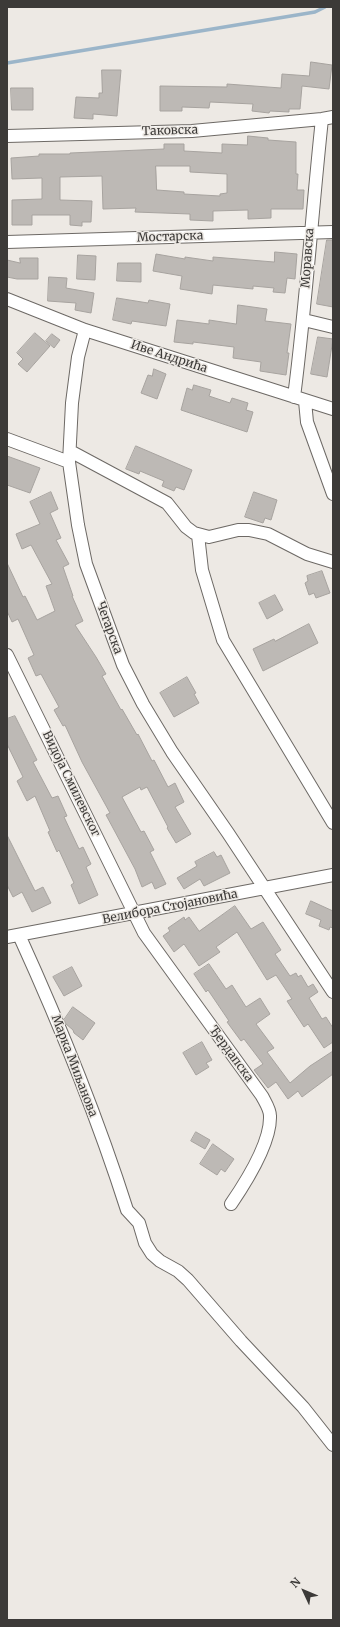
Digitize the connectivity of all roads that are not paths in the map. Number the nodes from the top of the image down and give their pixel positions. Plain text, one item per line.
1 (327, 118) edge
2 (7, 136) edge
3 (310, 232) junction
4 (333, 232) edge
5 (7, 242) edge
6 (7, 299) edge
7 (304, 320) junction
8 (333, 327) edge
9 (85, 330) junction
10 (299, 399) junction
11 (333, 410) edge
12 (7, 439) edge
13 (69, 457) junction
14 (333, 494) edge
15 (198, 535) junction
16 (333, 562) edge
17 (7, 655) edge
18 (333, 823) edge
19 (333, 876) edge
20 (264, 888) junction
21 (134, 914) junction
22 (13, 936) edge
23 (333, 992) edge
24 (232, 1204) dead end
25 (333, 1445) edge

1 - 2 street, Таковска
1 - 3 street, Моравска
3 - 4 street, Мостарска
3 - 5 street, Мостарска
3 - 7 street, Моравска
6 - 9 street, Иве Андрића
7 - 8 street
7 - 10 street, Моравска
9 - 10 street, Иве Андрића
9 - 13 street, Чегарска
10 - 11 street, Иве Андрића
10 - 14 street, Моравска
12 - 13 street
13 - 15 street
13 - 20 street, Чегарска
15 - 16 street
15 - 18 street
17 - 21 street, Видоја Смилевског
19 - 20 street, Велибора Стојановића
20 - 21 street, Велибора Стојановића
20 - 23 street, Чегарска
21 - 22 street, Велибора Стојановића
21 - 24 street, Ђердапска
22 - 25 street, Марка Миљанова

